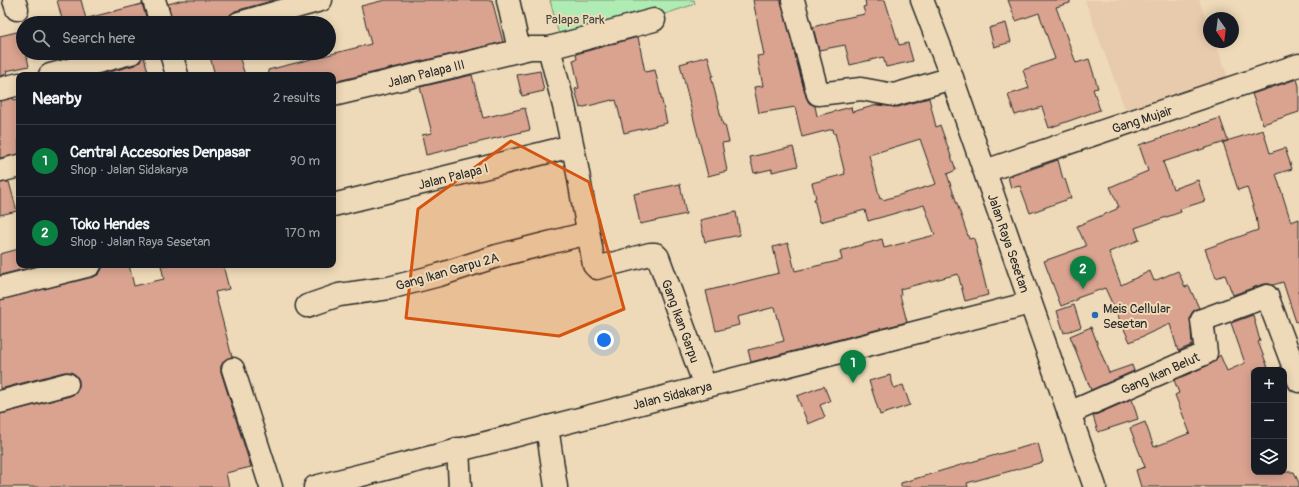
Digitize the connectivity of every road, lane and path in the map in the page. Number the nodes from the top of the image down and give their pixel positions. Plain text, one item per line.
1 (154, 0) edge
2 (321, 0) edge
3 (508, 0) edge
4 (793, 0) edge
5 (922, 0) edge
6 (160, 16) edge
7 (264, 16) edge
8 (654, 20) dead end
9 (549, 48) junction
10 (518, 50) junction
11 (105, 60) edge
12 (173, 60) edge
13 (1299, 65) edge
14 (61, 72) edge
15 (176, 72) edge
16 (952, 78) junction
17 (16, 85) edge
18 (0, 89) edge
19 (336, 94) edge
20 (572, 146) junction
21 (16, 167) edge
22 (0, 171) edge
23 (985, 171) junction
24 (336, 204) edge
25 (588, 233) junction
26 (78, 268) edge
27 (0, 288) edge
28 (1030, 303) junction
29 (307, 306) dead end
30 (233, 369) dead end
31 (1299, 381) edge
32 (67, 384) dead end
33 (705, 386) junction
34 (0, 402) edge
35 (1069, 413) junction
36 (547, 427) junction
37 (458, 449) junction
38 (271, 487) edge
39 (316, 487) edge
40 (460, 487) edge
41 (556, 487) edge
42 (1095, 487) edge

1 - 6 street
2 - 7 street
3 - 10 street
4 - 16 street
5 - 16 street, Jalan Raya Sesetan
8 - 9 street, Jalan Palapa III
9 - 10 street, Jalan Palapa III
9 - 20 street
10 - 19 street, Jalan Palapa III
11 - 14 street
12 - 15 street
13 - 23 street, Gang Mujair
16 - 23 street, Jalan Raya Sesetan
17 - 18 street
20 - 24 street, Jalan Palapa I
20 - 25 street
21 - 22 street
23 - 28 street, Jalan Raya Sesetan
25 - 29 street, Gang Ikan Garpu 2A
25 - 33 street, Gang Ikan Garpu
26 - 27 street
28 - 33 street, Jalan Sidakarya
28 - 35 street, Jalan Raya Sesetan
30 - 38 street
31 - 35 street, Gang Ikan Belut
32 - 34 street
33 - 36 street, Jalan Sidakarya
35 - 42 street, Jalan Raya Sesetan
36 - 37 street, Jalan Sidakarya
36 - 41 street
37 - 39 street, Jalan Sidakarya
37 - 40 street

